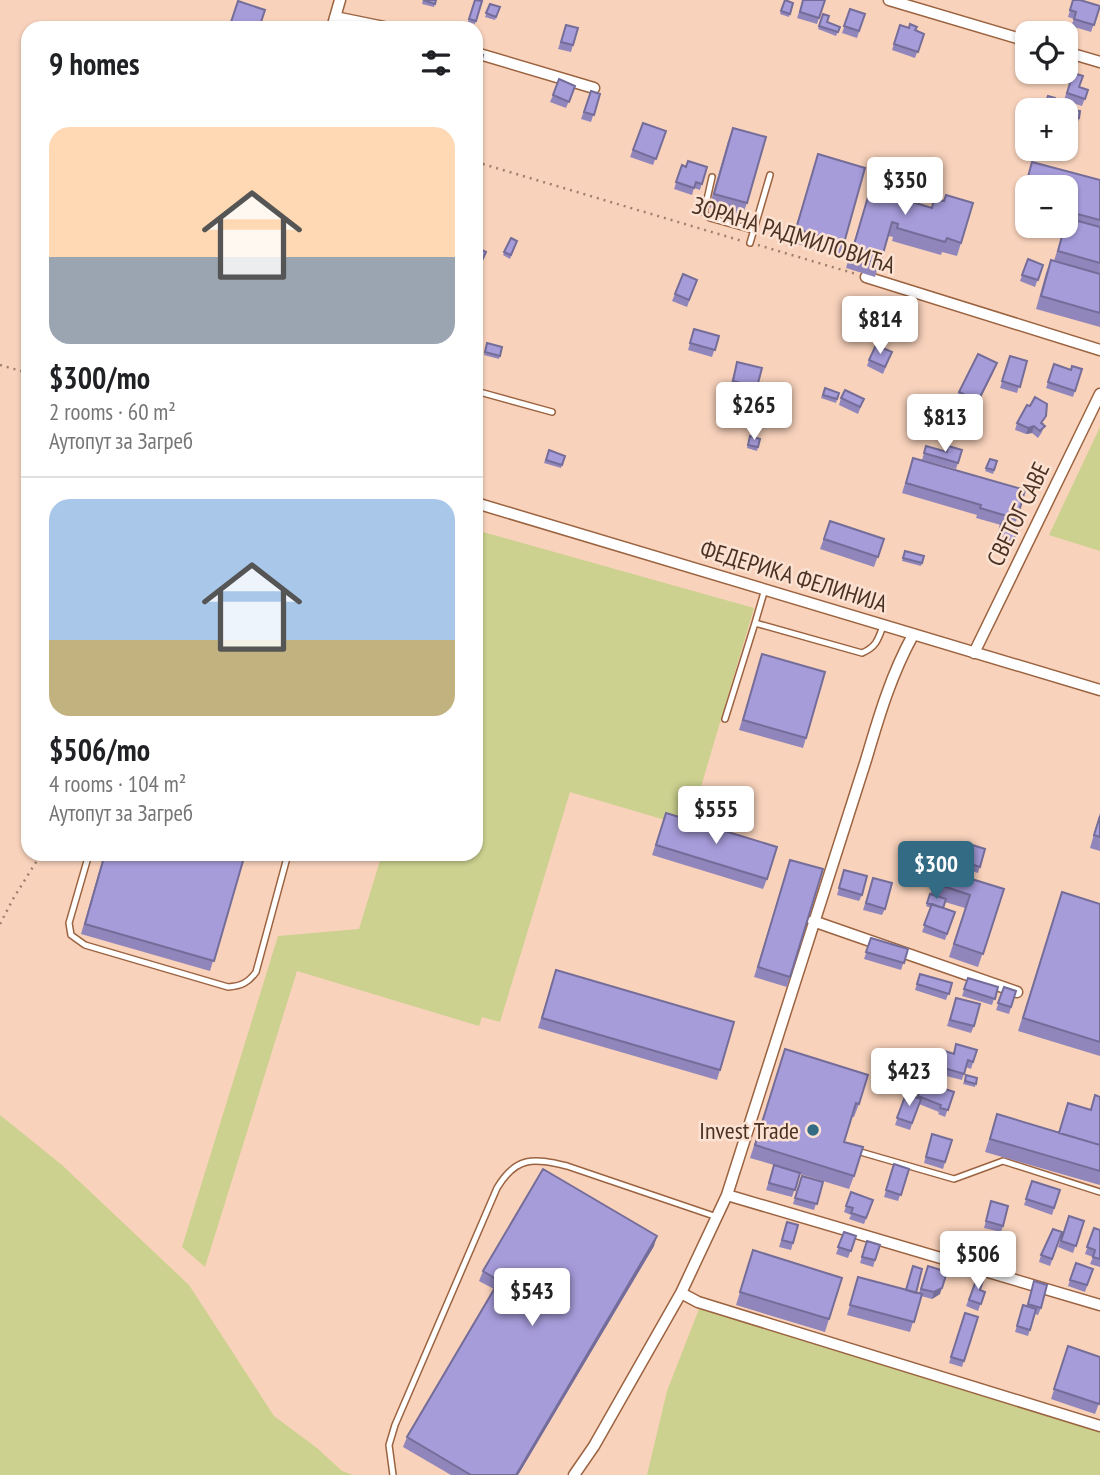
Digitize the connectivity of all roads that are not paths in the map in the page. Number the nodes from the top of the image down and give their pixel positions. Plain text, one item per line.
1 (340, 0) edge
2 (889, 0) edge
3 (334, 21) edge
4 (1015, 37) edge
5 (483, 55) edge
6 (1078, 56) edge
7 (1100, 62) edge
8 (594, 88) dead end
9 (770, 175) dead end
10 (712, 177) dead end
11 (753, 230) junction
12 (750, 243) road end
13 (866, 277) road end
14 (1100, 350) edge
15 (483, 393) edge
16 (1100, 395) edge
17 (552, 412) dead end
18 (483, 505) edge
19 (765, 589) junction
20 (755, 623) junction
21 (883, 625) junction
22 (913, 635) junction
23 (974, 653) junction
24 (1100, 690) edge
25 (725, 719) dead end
26 (87, 861) edge
27 (286, 861) edge
28 (813, 921) junction
29 (1017, 992) edge
30 (848, 1148) edge
31 (1100, 1192) edge
32 (727, 1195) junction
33 (718, 1217) junction
34 (681, 1293) junction
35 (1100, 1305) edge
36 (1100, 1426) edge
37 (393, 1475) edge
38 (574, 1475) edge

1 - 3 street
2 - 4 street
5 - 8 street
6 - 7 street
9 - 11 lane
10 - 11 lane
11 - 12 lane
13 - 14 street, ЗОРАНА РАДМИЛОВИЋА
15 - 17 lane
16 - 23 street, СВЕТОГ САВЕ
18 - 19 street, ФЕДЕРИКА ФЕЛИНИЈА
19 - 20 lane
19 - 21 street, ФЕДЕРИКА ФЕЛИНИЈА
20 - 21 lane
20 - 25 lane
21 - 22 street, ФЕДЕРИКА ФЕЛИНИЈА
22 - 23 street, ФЕДЕРИКА ФЕЛИНИЈА
22 - 28 street
23 - 24 street, ФЕДЕРИКА ФЕЛИНИЈА
26 - 27 lane
28 - 29 street
28 - 32 street
30 - 31 lane
32 - 33 street
32 - 35 street
33 - 34 street
33 - 37 lane
34 - 36 street
34 - 38 street

